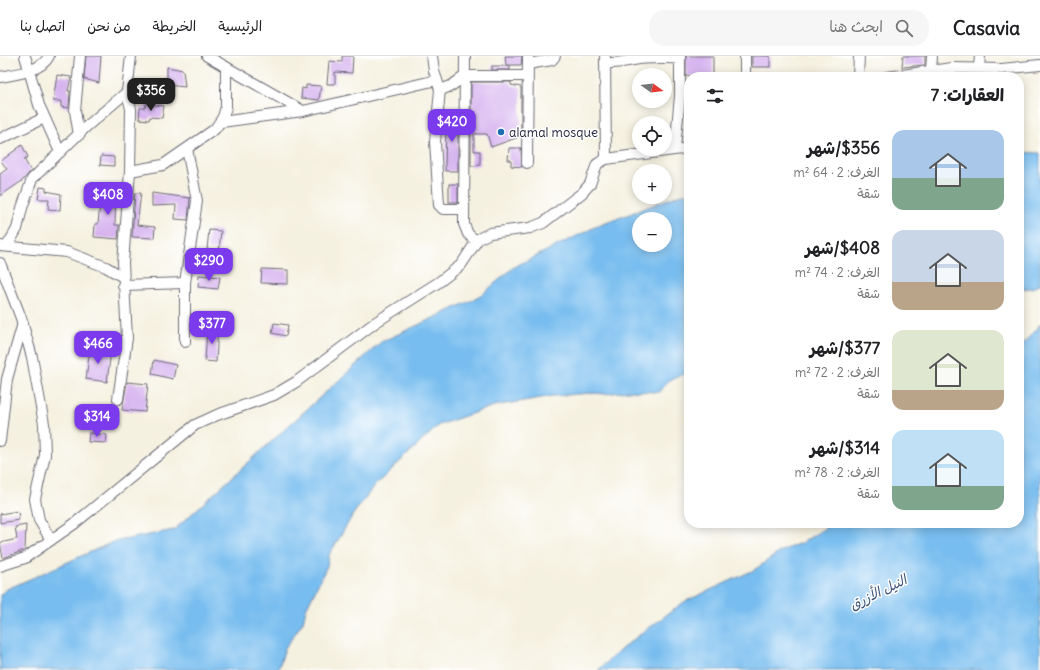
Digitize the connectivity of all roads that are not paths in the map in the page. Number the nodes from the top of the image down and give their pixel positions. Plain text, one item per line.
1 (25, 56) edge
2 (48, 56) edge
3 (80, 56) edge
4 (131, 56) edge
5 (208, 56) edge
6 (432, 56) edge
7 (465, 56) edge
8 (555, 56) edge
9 (745, 56) edge
10 (859, 56) edge
11 (932, 56) edge
12 (980, 56) edge
13 (680, 57) edge
14 (605, 58) edge
15 (638, 58) edge
16 (528, 60) edge
17 (1040, 64) edge
18 (226, 67) junction
19 (979, 67) junction
20 (931, 70) junction
21 (30, 71) junction
22 (745, 72) edge
23 (858, 72) edge
24 (918, 72) edge
25 (465, 76) junction
26 (527, 76) junction
27 (0, 77) edge
28 (439, 85) junction
29 (127, 92) junction
30 (303, 111) junction
31 (44, 118) junction
32 (221, 122) junction
33 (79, 135) junction
34 (0, 139) edge
35 (684, 148) edge
36 (675, 149) junction
37 (188, 150) junction
38 (60, 152) junction
39 (606, 159) junction
40 (527, 163) dead end
41 (130, 170) junction
42 (464, 209) junction
43 (476, 242) junction
44 (4, 246) edge
45 (0, 263) edge
46 (123, 281) junction
47 (185, 284) junction
48 (23, 324) junction
49 (185, 342) dead end
50 (118, 399) dead end
51 (0, 441) edge
52 (50, 540) junction
53 (0, 566) edge

1 - 21 street
2 - 21 street
3 - 33 street
4 - 29 street
5 - 18 street
6 - 28 street
7 - 25 street
8 - 16 street
9 - 22 street
10 - 23 street
11 - 20 street
12 - 19 street
13 - 15 street
13 - 36 street
14 - 15 street
14 - 39 street
16 - 26 street
17 - 19 street
18 - 30 street
18 - 32 street
19 - 20 street
20 - 24 street
21 - 27 street
21 - 31 street
25 - 26 street
25 - 28 street
25 - 42 street
26 - 40 street
28 - 30 street
28 - 42 street
29 - 33 street
29 - 41 street
30 - 32 street
31 - 34 street
31 - 38 street
32 - 37 street
33 - 38 street
35 - 36 street
36 - 39 street
37 - 41 street
37 - 47 street
38 - 44 street
39 - 43 street
41 - 46 street
42 - 43 street
43 - 52 street
44 - 46 street
45 - 48 street
46 - 47 street
46 - 50 street
47 - 49 street
48 - 51 street
48 - 52 street
52 - 53 street

